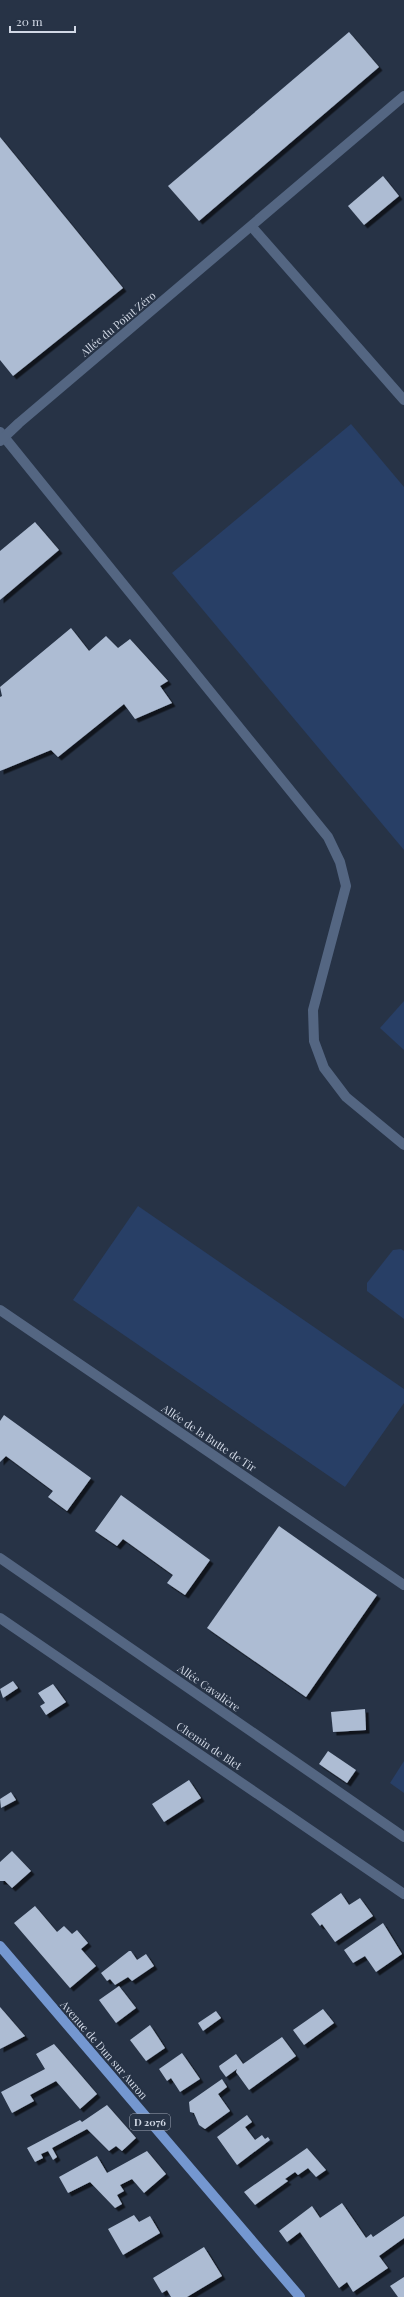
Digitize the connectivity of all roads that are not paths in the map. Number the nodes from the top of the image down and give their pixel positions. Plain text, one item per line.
1 (404, 96) edge
2 (252, 227) junction
3 (404, 400) edge
4 (2, 437) edge
5 (404, 1145) edge
6 (0, 1310) edge
7 (0, 1558) edge
8 (404, 1585) edge
9 (0, 1618) edge
10 (404, 1837) edge
11 (404, 1894) edge
12 (0, 1948) edge
13 (300, 2297) edge

1 - 2 street, Allée du Point Zéro
2 - 3 street
2 - 4 street, Allée du Point Zéro
4 - 5 street
6 - 8 street, Allée de la Butte de Tir
7 - 10 street, Allée Cavalière
9 - 11 street, Chemin de Blet
12 - 13 main road, Avenue de Dun sur Auron / D 2076

